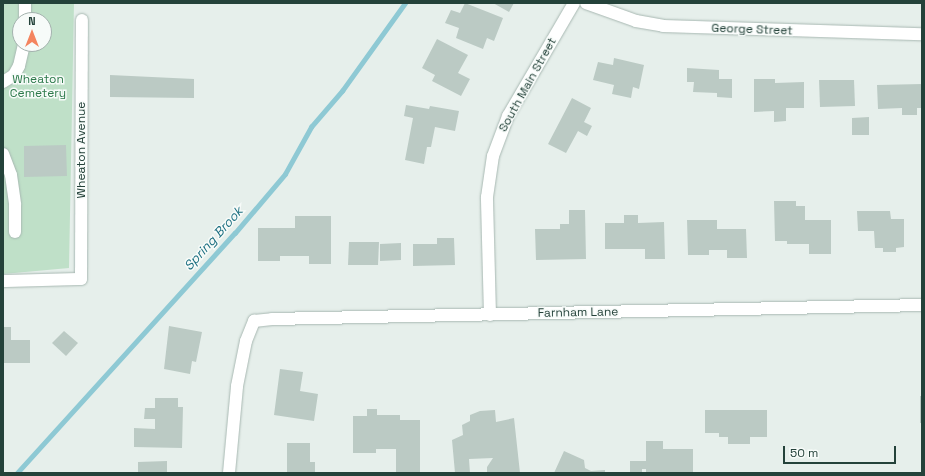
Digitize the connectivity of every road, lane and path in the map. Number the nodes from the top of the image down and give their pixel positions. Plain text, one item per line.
1 (574, 3) edge
2 (586, 3) edge
3 (82, 20) dead end
4 (922, 34) edge
5 (22, 52) edge
6 (3, 82) edge
7 (3, 154) edge
8 (15, 232) dead end
9 (3, 281) edge
10 (922, 305) edge
11 (490, 315) junction
12 (229, 473) edge

1 - 11 street, South Main Street
2 - 4 street, George Street
3 - 9 street, Wheaton Avenue
5 - 6 street
7 - 8 street
10 - 11 street, Farnham Lane
11 - 12 street, Farnham Lane

